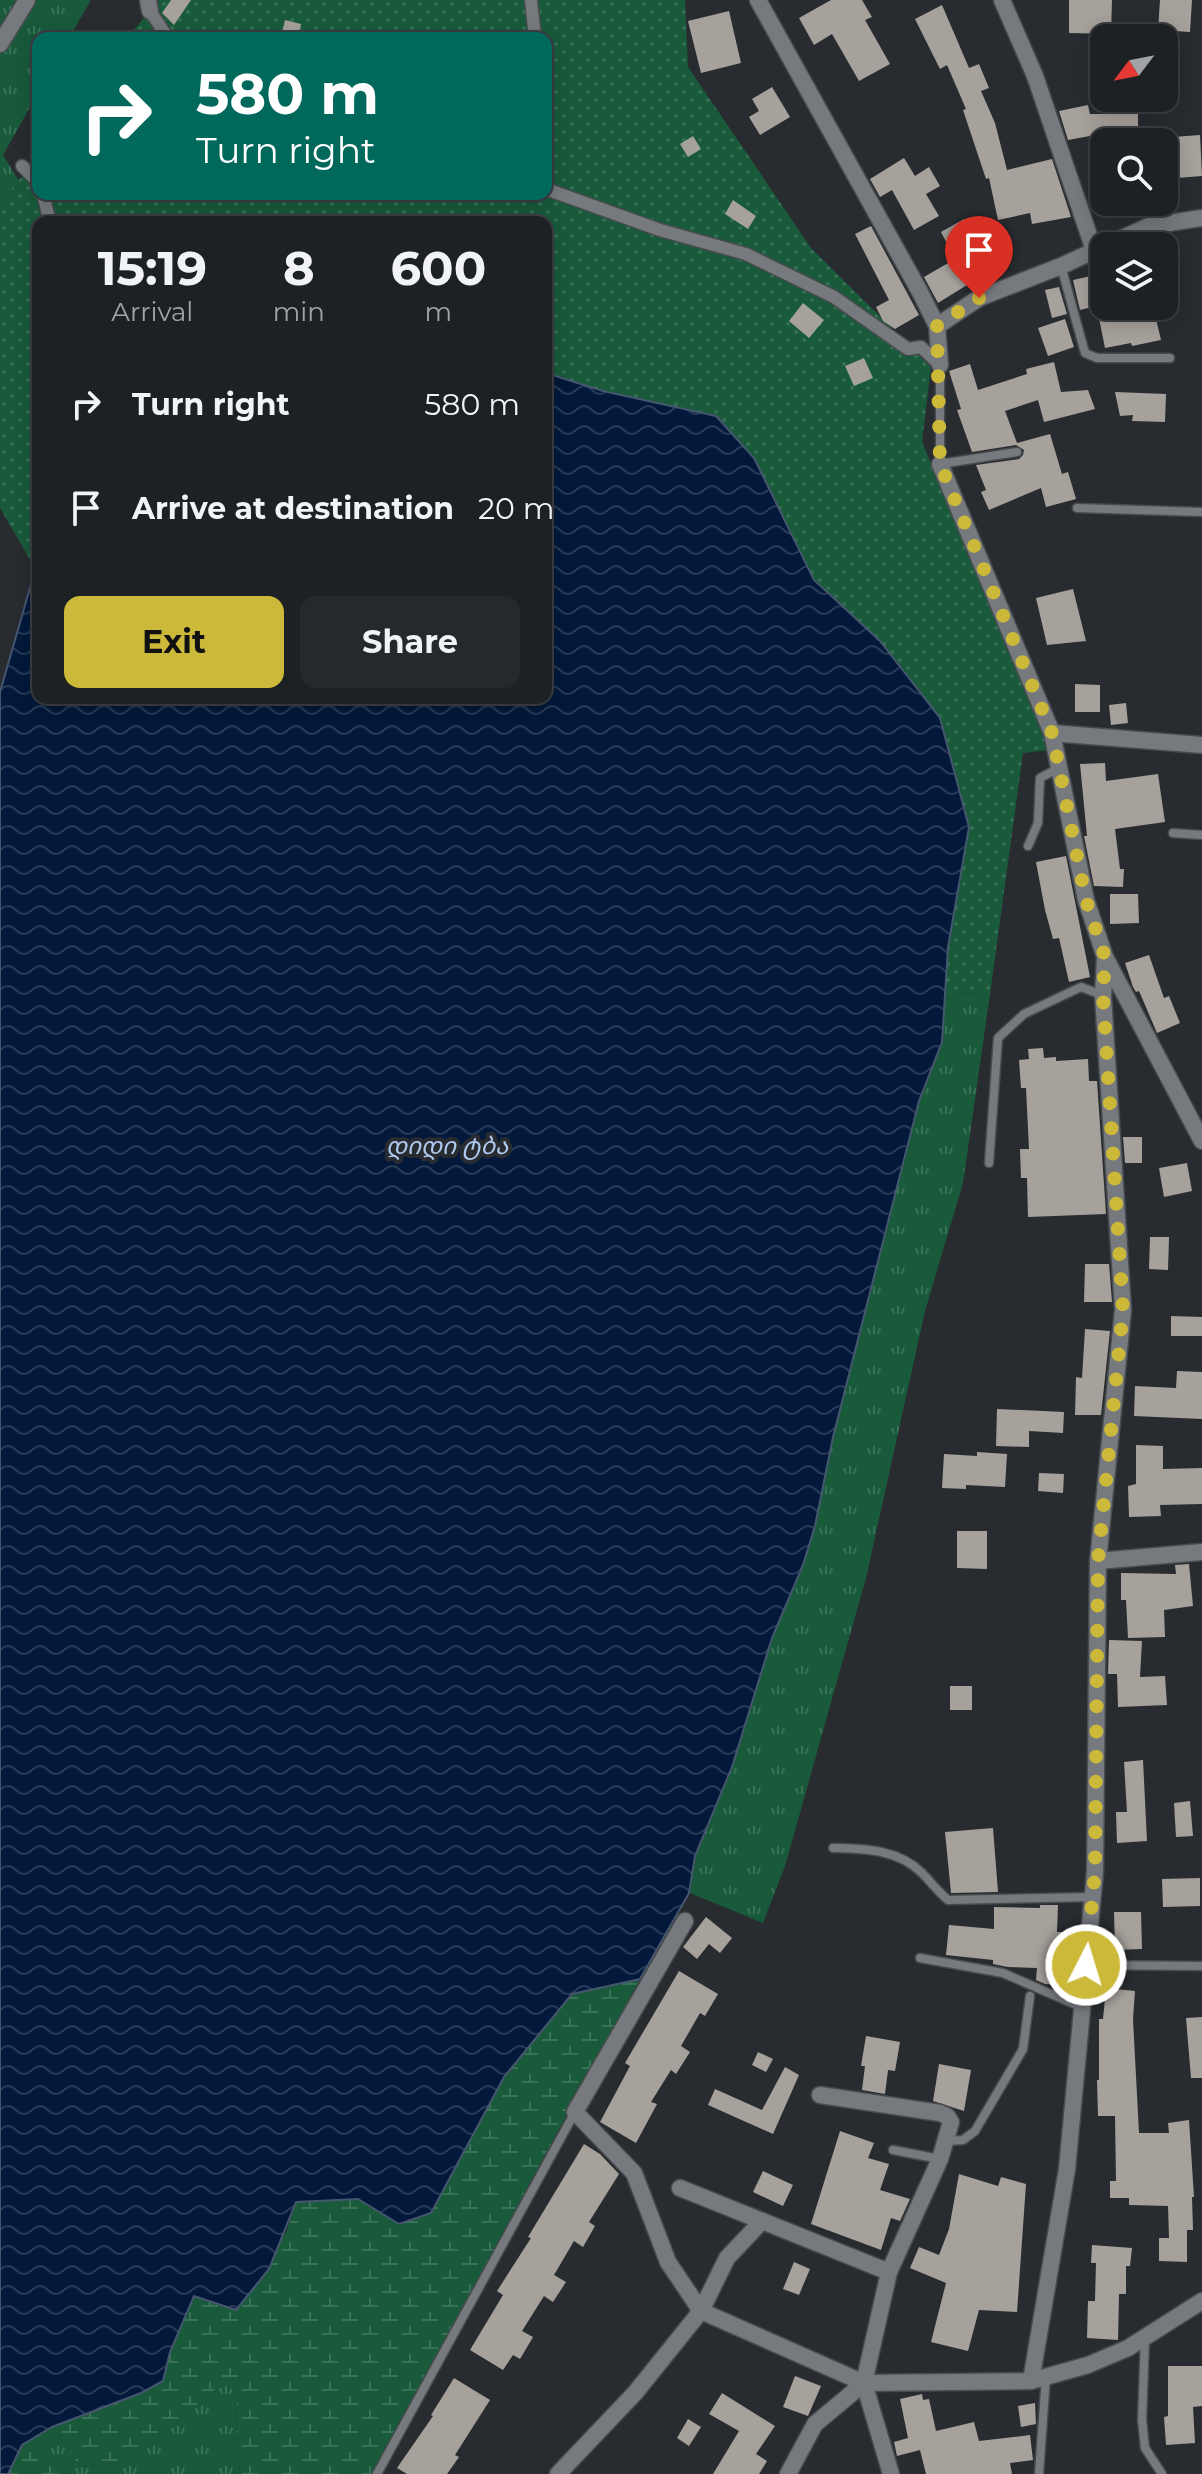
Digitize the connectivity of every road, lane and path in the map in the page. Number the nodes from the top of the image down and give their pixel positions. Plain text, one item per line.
1 (27, 0) edge
2 (531, 0) edge
3 (758, 0) edge
4 (1002, 0) edge
5 (149, 6) edge
6 (164, 32) edge
7 (534, 32) edge
8 (0, 44) edge
9 (22, 166) dead end
10 (32, 176) edge
11 (552, 191) edge
12 (1202, 218) edge
13 (1135, 232) edge
14 (1090, 238) edge
15 (1090, 252) edge
16 (1061, 266) junction
17 (937, 326) junction
18 (1170, 358) dead end
19 (940, 365) junction
20 (1017, 452) dead end
21 (940, 464) junction
22 (1077, 508) dead end
23 (1202, 512) edge
24 (1052, 733) junction
25 (1202, 745) edge
26 (1060, 768) junction
27 (1173, 833) dead end
28 (1202, 835) edge
29 (1028, 846) dead end
30 (1105, 957) junction
31 (1103, 996) junction
32 (1202, 1141) edge
33 (989, 1163) dead end
34 (1202, 1552) edge
35 (1098, 1561) junction
36 (833, 1848) dead end
37 (1092, 1897) junction
38 (685, 1921) dead end
39 (920, 1958) dead end
40 (1086, 1965) junction
41 (1202, 1966) edge
42 (1030, 1996) dead end
43 (1082, 2007) junction
44 (820, 2095) dead end
45 (575, 2112) junction
46 (946, 2142) junction
47 (893, 2150) dead end
48 (940, 2159) junction
49 (680, 2188) dead end
50 (762, 2221) junction
51 (889, 2272) junction
52 (1202, 2301) edge
53 (701, 2311) junction
54 (1145, 2338) junction
55 (1038, 2379) junction
56 (864, 2383) junction
57 (377, 2474) edge
58 (558, 2474) edge
59 (788, 2474) edge
60 (891, 2474) edge
61 (1039, 2474) edge
62 (1162, 2474) edge

1 - 8 street
2 - 7 street
3 - 17 street
4 - 14 street
5 - 6 street
9 - 10 street
11 - 19 street
12 - 13 street
15 - 16 street
16 - 17 street
16 - 18 lane
17 - 19 street
19 - 21 lane
20 - 21 lane
21 - 24 street
22 - 23 lane
24 - 25 street
24 - 26 street
26 - 29 lane
26 - 30 street
27 - 28 lane
30 - 31 street
30 - 32 street
31 - 33 lane
31 - 35 street
34 - 35 street
35 - 37 street
36 - 37 lane
37 - 40 street
38 - 45 street
39 - 43 lane
40 - 41 lane
40 - 43 street
42 - 46 lane
43 - 55 street
44 - 46 street
45 - 53 street
45 - 57 lane
46 - 48 street
47 - 48 lane
48 - 51 street
49 - 50 street
50 - 51 street
50 - 53 street
51 - 56 street
52 - 54 street
53 - 56 street
53 - 58 street
54 - 55 street
54 - 62 lane
55 - 56 street
55 - 61 lane
56 - 59 street
56 - 60 street

